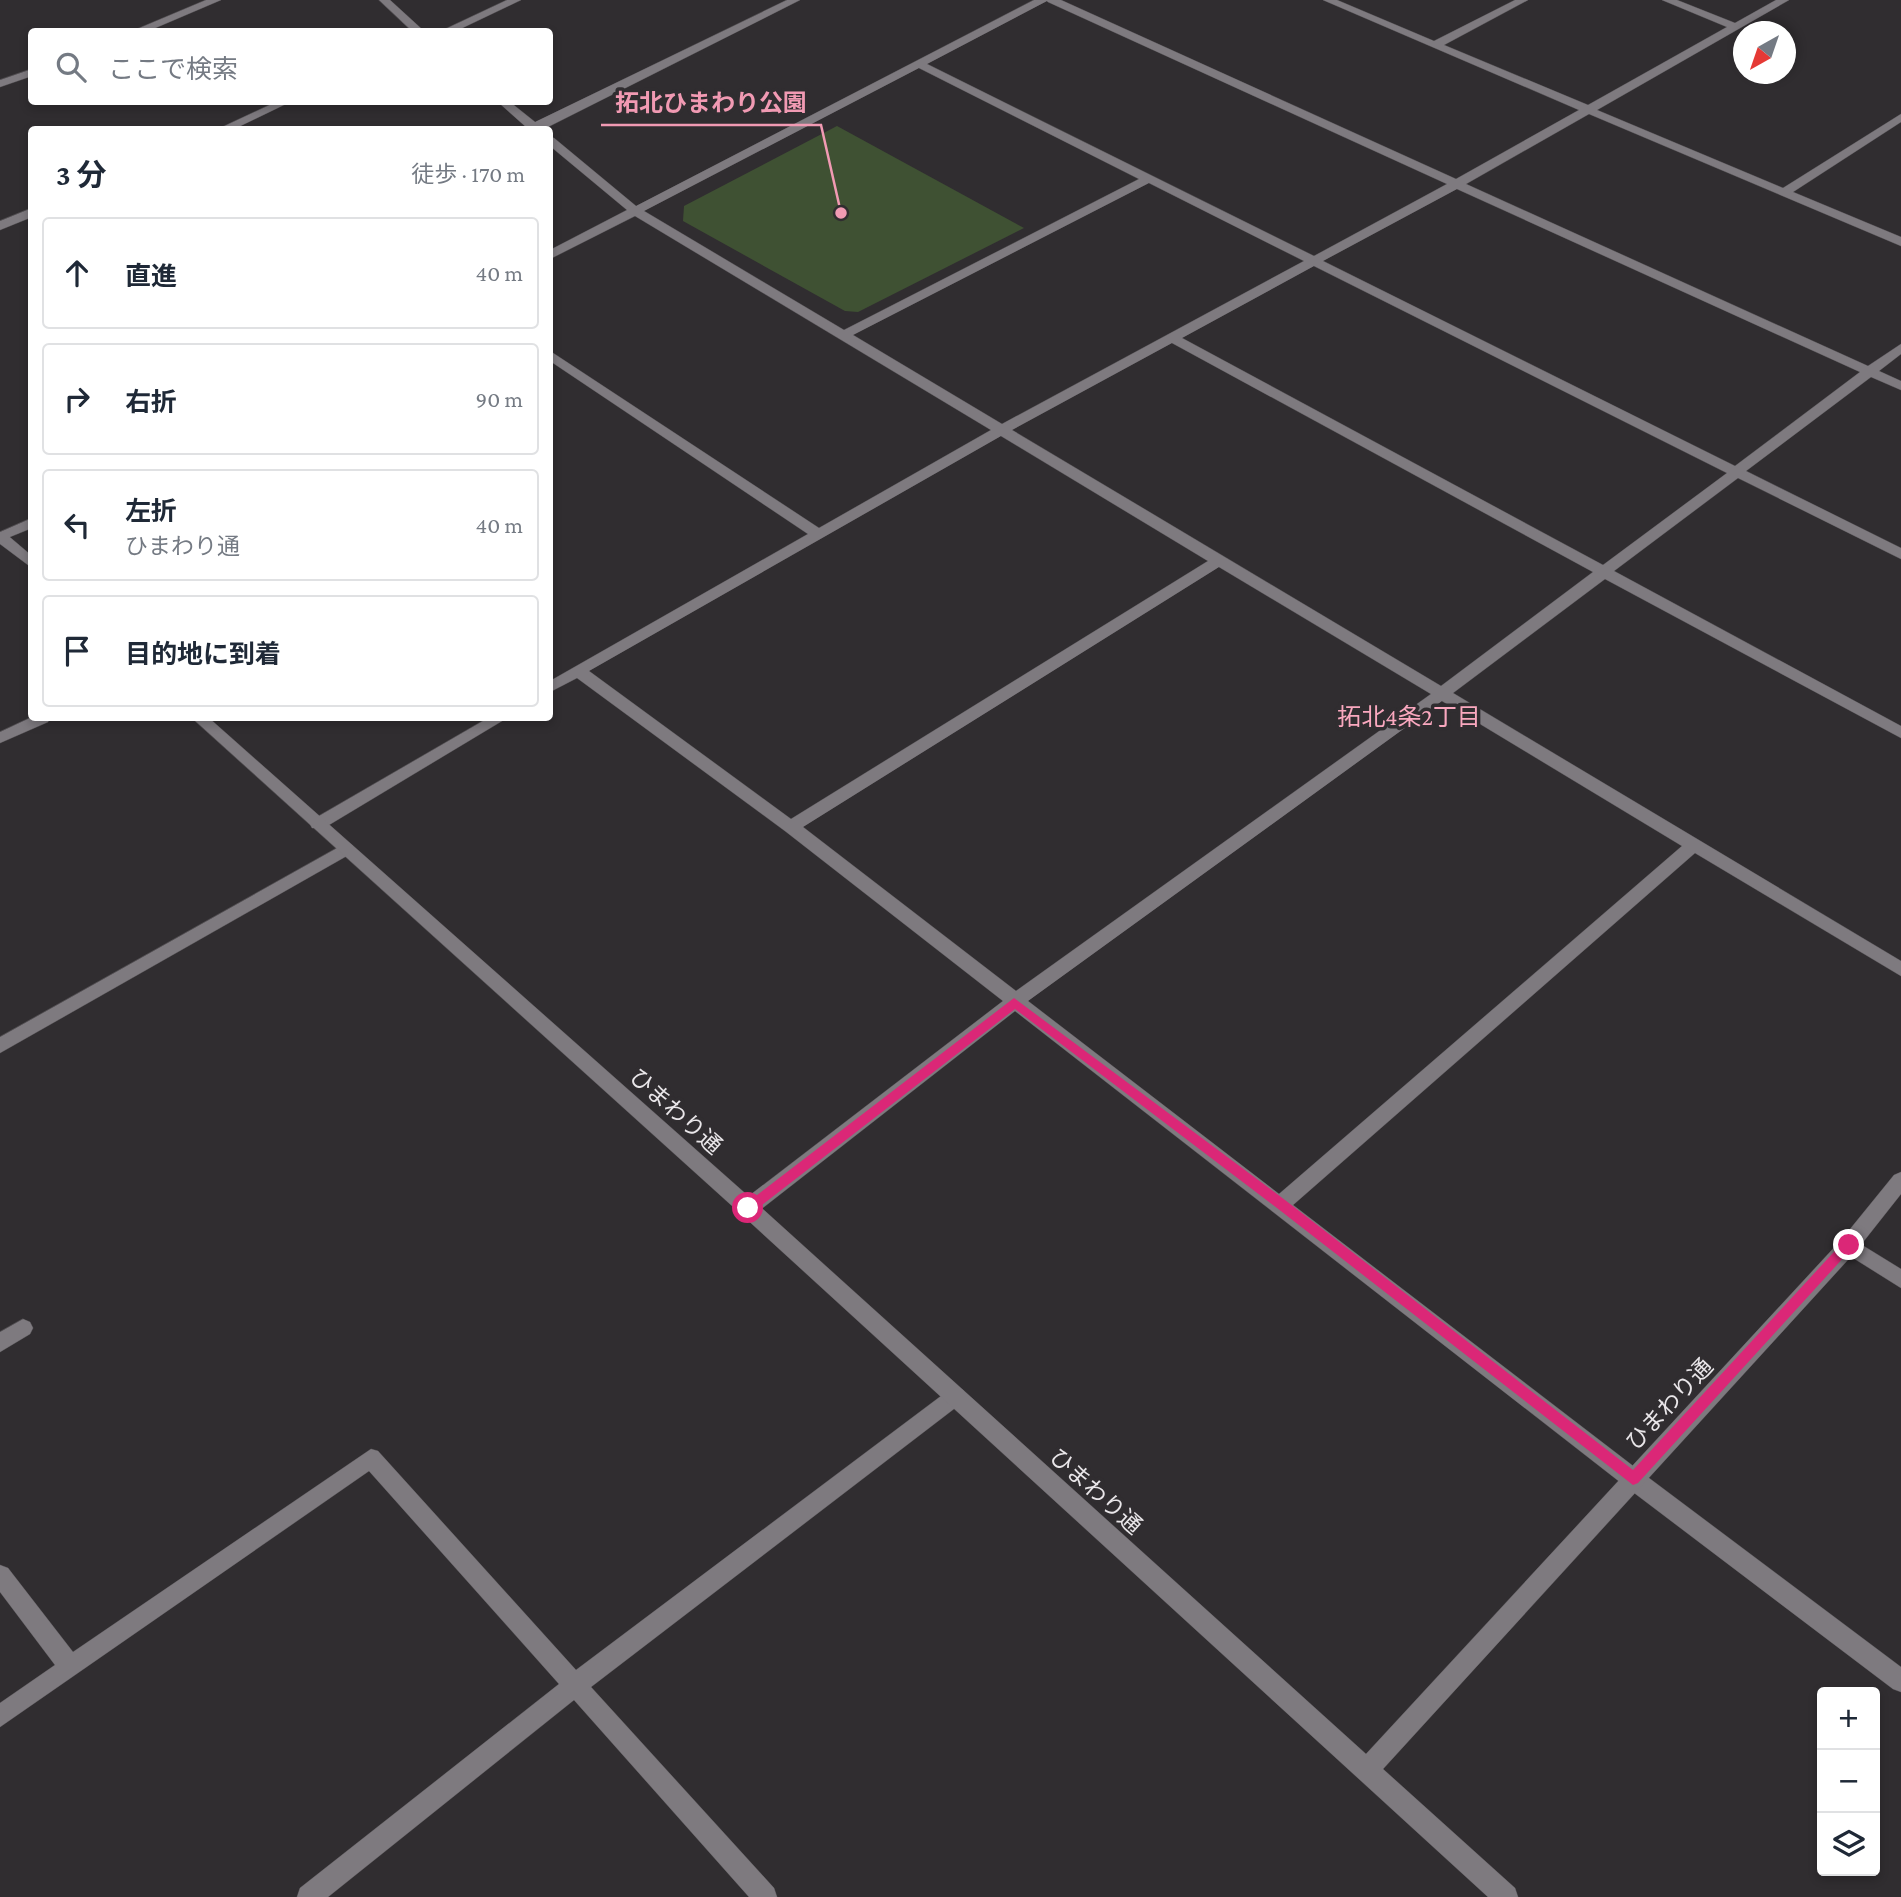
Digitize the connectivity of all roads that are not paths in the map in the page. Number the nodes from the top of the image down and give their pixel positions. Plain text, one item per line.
1 (216, 0) edge
2 (384, 0) edge
3 (516, 0) edge
4 (795, 0) edge
5 (1042, 0) edge
6 (1052, 0) edge
7 (1328, 0) edge
8 (1523, 0) edge
9 (1667, 0) edge
10 (1784, 0) edge
11 (1747, 21) edge
12 (1733, 26) edge
13 (145, 28) edge
14 (416, 28) edge
15 (453, 28) edge
16 (1733, 29) edge
17 (1435, 45) junction
18 (919, 64) junction
19 (28, 74) edge
20 (0, 84) edge
21 (277, 105) edge
22 (507, 105) edge
23 (1589, 109) junction
24 (1901, 117) edge
25 (229, 126) edge
26 (530, 126) edge
27 (539, 126) edge
28 (553, 142) edge
29 (1148, 179) junction
30 (1458, 183) junction
31 (1783, 193) junction
32 (634, 210) junction
33 (28, 214) edge
34 (0, 226) edge
35 (1901, 242) edge
36 (553, 253) edge
37 (1310, 261) junction
38 (842, 336) junction
39 (1172, 338) junction
40 (1901, 348) edge
41 (553, 357) edge
42 (1869, 372) junction
43 (1901, 386) edge
44 (1000, 431) junction
45 (1737, 470) junction
46 (28, 524) edge
47 (818, 534) junction
48 (1, 536) edge
49 (1901, 554) edge
50 (28, 560) edge
51 (1218, 561) junction
52 (1603, 572) junction
53 (578, 671) junction
54 (553, 685) edge
55 (1443, 693) junction
56 (36, 721) edge
57 (203, 721) edge
58 (494, 721) edge
59 (1901, 733) edge
60 (0, 738) edge
61 (318, 824) junction
62 (791, 828) junction
63 (1694, 845) junction
64 (346, 849) junction
65 (1901, 969) edge
66 (1014, 1002) junction
67 (0, 1046) edge
68 (1901, 1180) edge
69 (1281, 1204) junction
70 (748, 1208) junction
71 (1849, 1245) junction
72 (1901, 1280) edge
73 (23, 1328) dead end
74 (0, 1343) edge
75 (956, 1396) junction
76 (1633, 1479) junction
77 (0, 1575) edge
78 (70, 1667) junction
79 (1901, 1681) edge
80 (574, 1685) junction
81 (0, 1716) edge
82 (1367, 1770) junction
83 (309, 1897) edge
84 (765, 1897) edge
85 (1506, 1897) edge

1 - 13 street
2 - 14 street
3 - 15 street
4 - 27 street
5 - 18 street
6 - 30 street
7 - 17 street
8 - 17 street
9 - 12 street
10 - 11 street
16 - 23 street
17 - 23 street
18 - 29 street
18 - 32 street
19 - 20 street
21 - 25 street
22 - 26 street
23 - 30 street
23 - 31 street
24 - 31 street
28 - 32 street
29 - 37 street
29 - 38 street
30 - 37 street
30 - 42 street
31 - 35 street
32 - 36 street
32 - 38 street
33 - 34 street
37 - 39 street
37 - 45 street
38 - 44 street
39 - 44 street
39 - 52 street
40 - 42 street
41 - 47 street
42 - 43 street
42 - 45 street
44 - 47 street
44 - 51 street
45 - 49 street
45 - 52 street
46 - 48 street
47 - 53 street
48 - 50 street
51 - 55 street
51 - 62 street
52 - 55 street
52 - 59 street
53 - 54 street
53 - 62 street
55 - 63 street
55 - 66 street
56 - 60 street
57 - 61 street, ひまわり通
58 - 61 street
61 - 64 street, ひまわり通
62 - 66 street
63 - 65 street
63 - 69 street
64 - 67 street
64 - 70 street, ひまわり通
66 - 69 street
66 - 70 street
68 - 71 street, ひまわり通
69 - 76 street
70 - 75 street, ひまわり通
71 - 72 street
71 - 76 street, ひまわり通
73 - 74 street
75 - 80 street
75 - 82 street, ひまわり通
76 - 79 street
76 - 82 street, ひまわり通
77 - 78 street
78 - 80 street
78 - 81 street
80 - 83 street
80 - 84 street
82 - 85 street

